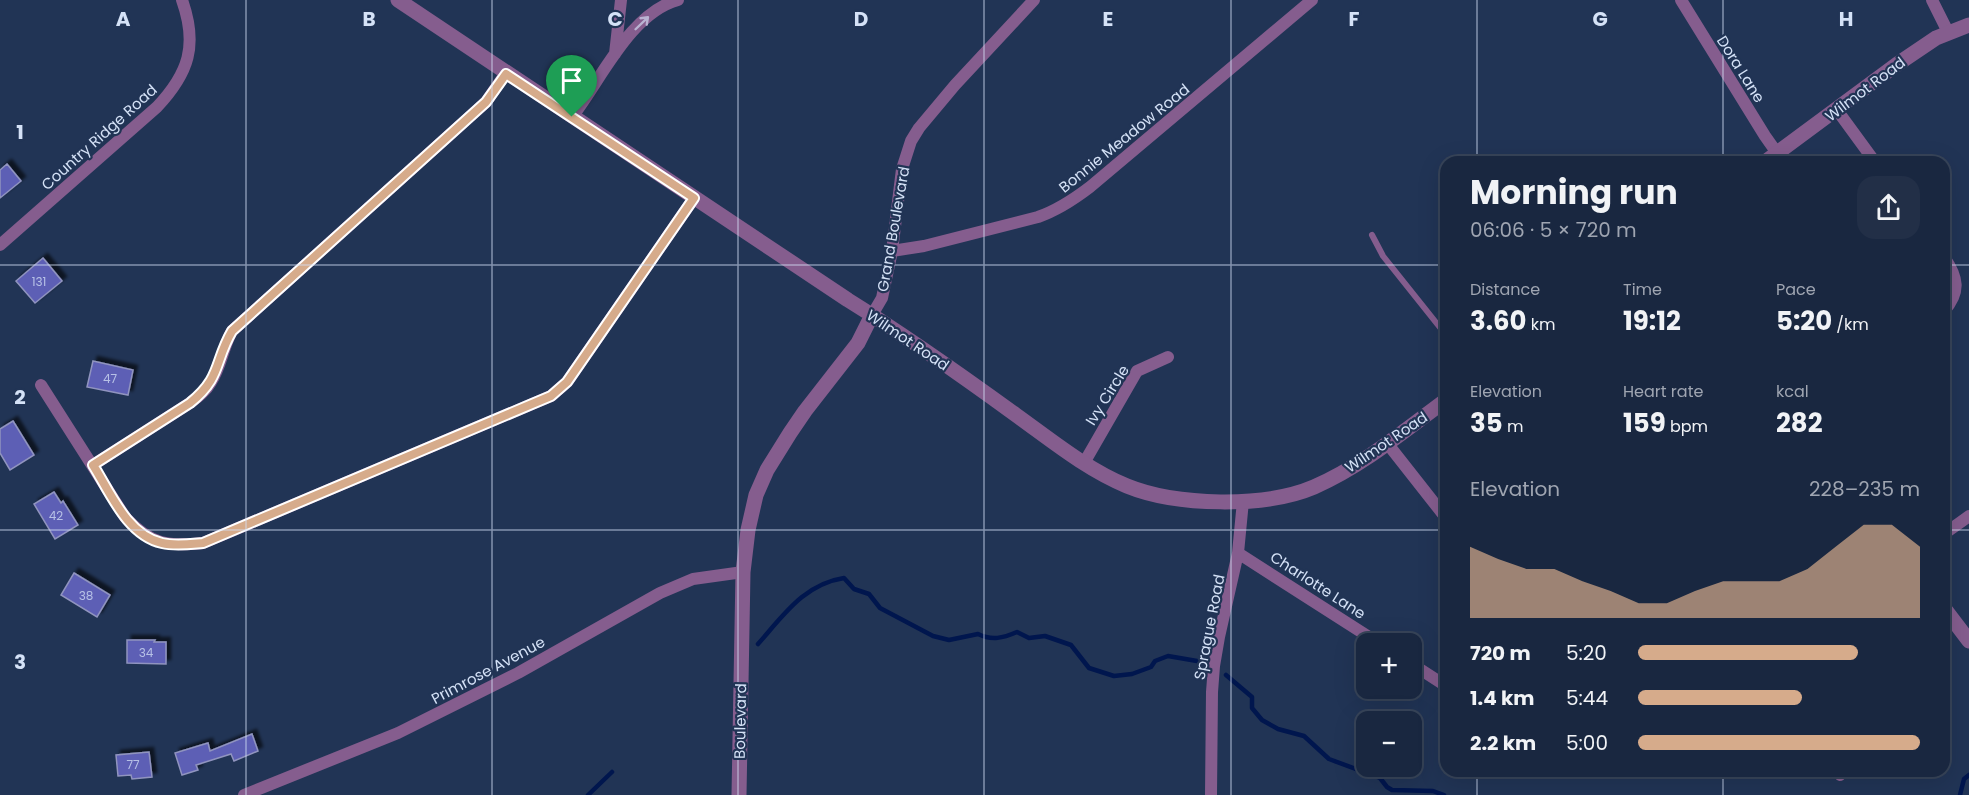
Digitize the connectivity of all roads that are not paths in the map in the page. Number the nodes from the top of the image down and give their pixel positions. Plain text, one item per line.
1 (182, 0) edge
2 (398, 0) edge
3 (621, 0) edge
4 (678, 0) edge
5 (1034, 0) edge
6 (1312, 0) edge
7 (1681, 0) edge
8 (1932, 0) edge
9 (1969, 25) edge
10 (1948, 32) junction
11 (614, 55) junction
12 (506, 74) junction
13 (1837, 110) junction
14 (572, 117) junction
15 (1770, 156) edge
16 (1774, 156) edge
17 (1871, 156) edge
18 (694, 198) junction
19 (1372, 235) dead end
20 (0, 245) edge
21 (892, 251) junction
22 (1950, 267) edge
23 (1950, 304) edge
24 (872, 315) junction
25 (1440, 327) edge
26 (1168, 357) dead end
27 (41, 385) dead end
28 (1440, 404) edge
29 (1387, 443) junction
30 (1084, 463) junction
31 (93, 465) junction
32 (1243, 501) junction
33 (1440, 510) edge
34 (1969, 516) edge
35 (1950, 530) edge
36 (1238, 553) junction
37 (743, 572) junction
38 (1950, 616) edge
39 (1363, 633) edge
40 (1969, 641) edge
41 (741, 647) joint
42 (1422, 670) edge
43 (1440, 682) edge
44 (244, 795) edge
45 (739, 795) edge
46 (1211, 795) edge

1 - 20 street, Country Ridge Road
2 - 12 street, Wilmot Road
3 - 11 street
11 -> 4 street
5 - 21 street, Grand Boulevard
6 - 21 street, Bonnie Meadow Road
7 - 15 street, Dora Lane
8 - 10 street
9 - 10 street, Wilmot Road
10 - 13 street, Wilmot Road
11 - 14 street
12 - 14 street, Wilmot Road
12 - 31 street
13 - 16 street, Wilmot Road
13 - 17 street
14 - 18 street, Wilmot Road
18 - 24 street, Wilmot Road
18 - 31 street
19 - 25 lane
21 - 24 street, Grand Boulevard
22 - 23 street
24 - 30 street, Wilmot Road
24 - 37 street, Grand Boulevard
26 - 30 street, Ivy Circle
27 - 31 street
28 - 29 street, Wilmot Road
29 - 32 street, Wilmot Road
29 - 33 street
30 - 32 street, Wilmot Road
32 - 36 street, Sprague Road
34 - 35 street
36 - 39 street, Charlotte Lane
36 - 46 street, Sprague Road
37 - 41 street, Grand Boulevard
37 - 44 street, Primrose Avenue
38 - 40 street
41 - 45 street, Boulevard
42 - 43 street

